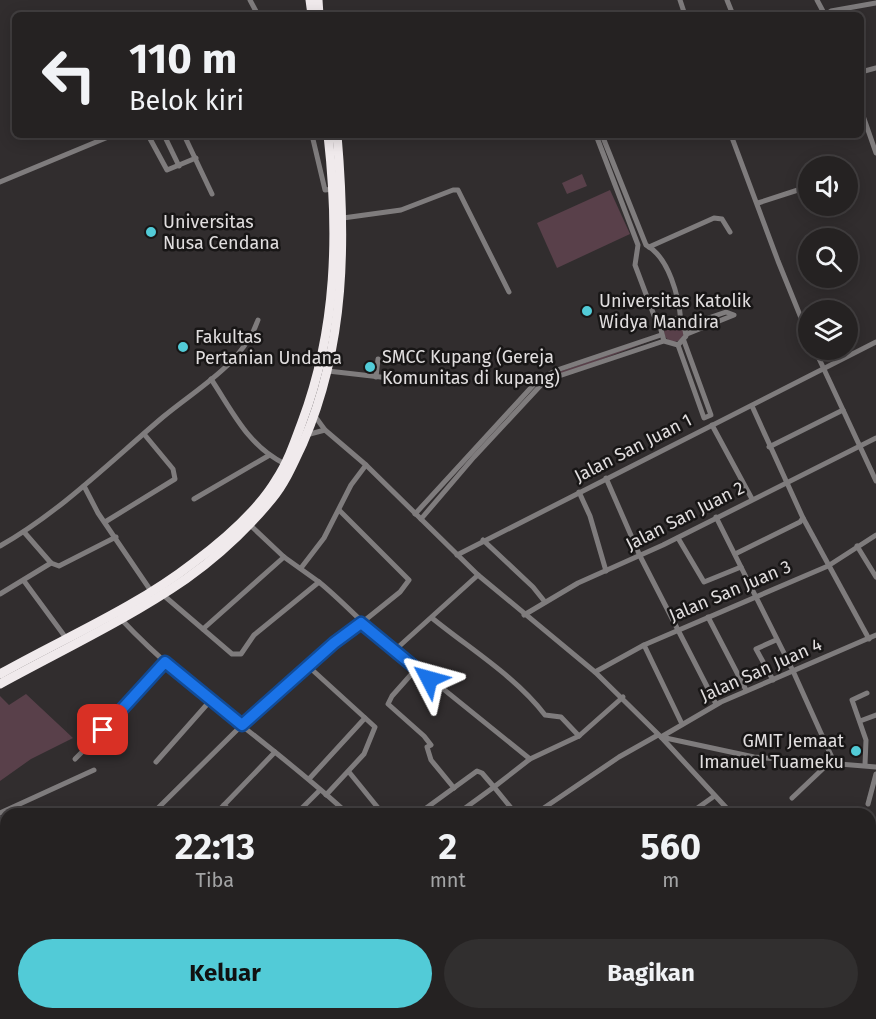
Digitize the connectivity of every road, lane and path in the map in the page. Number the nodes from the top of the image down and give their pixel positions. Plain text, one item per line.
1 (876, 3) edge
2 (830, 12) edge
3 (864, 119) edge
4 (106, 138) edge
5 (150, 138) edge
6 (165, 138) edge
7 (186, 138) edge
8 (313, 138) edge
9 (328, 138) edge
10 (336, 138) edge
11 (597, 138) edge
12 (603, 138) edge
13 (732, 138) edge
14 (876, 153) edge
15 (196, 158) junction
16 (179, 166) junction
17 (0, 182) edge
18 (333, 189) junction
19 (798, 190) edge
20 (212, 194) dead end
21 (758, 203) junction
22 (339, 218) junction
23 (730, 232) dead end
24 (649, 247) junction
25 (509, 292) dead end
26 (798, 310) edge
27 (258, 320) dead end
28 (683, 324) junction
29 (662, 327) junction
30 (687, 334) junction
31 (662, 338) junction
32 (876, 342) edge
33 (681, 343) junction
34 (621, 348) junction
35 (328, 350) junction
36 (624, 355) junction
37 (378, 359) dead end
38 (820, 360) edge
39 (825, 370) junction
40 (328, 371) junction
41 (694, 373) junction
42 (688, 375) junction
43 (376, 377) junction
44 (211, 379) junction
45 (398, 379) dead end
46 (752, 406) junction
47 (843, 410) junction
48 (314, 415) junction
49 (712, 425) junction
50 (325, 430) junction
51 (144, 434) junction
52 (306, 436) junction
53 (876, 438) edge
54 (860, 444) junction
55 (769, 447) junction
56 (268, 456) junction
57 (285, 464) junction
58 (366, 465) junction
59 (455, 473) junction
60 (606, 478) junction
61 (876, 481) edge
62 (786, 482) junction
63 (84, 486) junction
64 (579, 492) junction
65 (194, 499) dead end
66 (752, 499) junction
67 (340, 511) junction
68 (415, 514) junction
69 (716, 517) junction
70 (803, 518) junction
71 (421, 519) junction
72 (105, 522) junction
73 (249, 524) junction
74 (24, 532) junction
75 (876, 535) edge
76 (116, 537) junction
77 (678, 538) junction
78 (483, 540) junction
79 (0, 546) edge
80 (857, 546) junction
81 (735, 554) junction
82 (457, 555) junction
83 (640, 556) junction
84 (284, 557) junction
85 (51, 563) junction
86 (828, 566) junction
87 (741, 567) junction
88 (301, 568) junction
89 (606, 571) junction
90 (478, 575) junction
91 (876, 577) edge
92 (24, 581) junction
93 (319, 582) junction
94 (151, 591) junction
95 (0, 594) edge
96 (162, 594) junction
97 (755, 597) junction
98 (545, 602) junction
99 (524, 615) junction
100 (708, 617) junction
101 (120, 618) junction
102 (432, 618) junction
103 (361, 623) junction
104 (203, 629) junction
105 (90, 630) junction
106 (677, 630) junction
107 (876, 635) edge
108 (66, 638) junction
109 (869, 639) junction
110 (776, 640) junction
111 (645, 645) junction
112 (395, 650) junction
113 (165, 662) junction
114 (308, 666) junction
115 (416, 669) junction
116 (793, 671) junction
117 (595, 672) junction
118 (0, 674) edge
119 (773, 680) junction
120 (0, 684) edge
121 (746, 690) junction
122 (867, 693) dead end
123 (623, 697) junction
124 (210, 701) junction
125 (716, 704) junction
126 (876, 716) edge
127 (365, 718) junction
128 (860, 721) junction
129 (682, 724) junction
130 (242, 725) junction
131 (579, 736) junction
132 (660, 737) junction
133 (275, 752) junction
134 (75, 759) dead end
135 (530, 759) junction
136 (156, 762) dead end
137 (832, 762) junction
138 (865, 765) junction
139 (876, 767) edge
140 (94, 770) dead end
141 (349, 772) junction
142 (876, 774) edge
143 (309, 779) junction
144 (494, 787) junction
145 (454, 788) junction
146 (320, 790) junction
147 (326, 795) junction
148 (713, 797) junction
149 (792, 798) dead end
150 (868, 804) dead end
151 (224, 805) junction
152 (11, 808) edge
153 (158, 808) edge
154 (221, 808) edge
155 (227, 808) edge
156 (302, 808) edge
157 (341, 808) edge
158 (378, 808) edge
159 (426, 808) edge
160 (465, 808) edge
161 (511, 808) edge
162 (544, 808) edge
163 (697, 808) edge
164 (725, 808) edge

1 - 2 street
3 - 14 street
4 - 17 street
5 - 16 street
6 - 16 street
7 - 15 street
8 - 18 street
9 - 18 highway
10 - 22 highway
11 - 29 street
12 - 24 street
13 - 21 street
15 - 16 street
15 - 20 street
18 - 22 highway
19 - 21 street
21 - 26 street
22 - 25 street
22 - 35 highway
23 - 24 street
24 - 28 street
27 - 44 street
28 - 29 street
28 - 30 street
28 - 30 street
29 - 31 street
30 - 33 street
31 - 33 street
31 - 34 street
31 - 36 street
32 - 39 street, Jalan San Juan 1
33 - 41 street
33 - 42 street
34 - 36 street
34 - 59 street
35 - 40 highway
35 - 57 highway
36 - 59 street
37 - 43 street
38 - 39 street
39 - 46 street, Jalan San Juan 1
39 - 47 street
40 - 43 street
40 - 48 highway
41 - 42 street
41 - 42 street
43 - 45 street
44 - 51 street
44 - 56 street
46 - 49 street, Jalan San Juan 1
46 - 55 street
47 - 54 street
47 - 55 street
48 - 50 street
48 - 52 highway
49 - 60 street, Jalan San Juan 1
49 - 66 street
50 - 52 street
50 - 58 street
51 - 63 street
51 - 72 street
52 - 73 highway
53 - 54 street, Jalan San Juan 2
54 - 61 street
54 - 62 street, Jalan San Juan 2
55 - 62 street
56 - 57 street
56 - 65 street
57 - 94 highway
58 - 67 street
58 - 68 street
59 - 68 street
59 - 71 street
60 - 64 street, Jalan San Juan 1
60 - 83 street
62 - 66 street, Jalan San Juan 2
62 - 70 street
63 - 72 street
63 - 74 street
64 - 78 street, Jalan San Juan 1
64 - 89 street
66 - 69 street, Jalan San Juan 2
67 - 88 street
67 - 103 street
68 - 71 street
69 - 77 street, Jalan San Juan 2
69 - 81 street
70 - 81 street
70 - 86 street
71 - 82 street
72 - 76 street
73 - 84 street
73 - 96 highway
74 - 79 street
74 - 85 street
75 - 80 street, Jalan San Juan 3
76 - 85 street
76 - 94 street
77 - 83 street, Jalan San Juan 2
77 - 87 street
78 - 82 street, Jalan San Juan 1
78 - 98 street
80 - 86 street, Jalan San Juan 3
80 - 91 street
81 - 87 street
82 - 90 street
83 - 89 street, Jalan San Juan 2
83 - 106 street
84 - 88 street
84 - 104 street
85 - 92 street
86 - 97 street, Jalan San Juan 3
86 - 109 street
87 - 97 street
88 - 93 street
89 - 98 street, Jalan San Juan 2
90 - 99 street
90 - 102 street
92 - 95 street
92 - 108 street
93 - 103 street
93 - 104 street
94 - 105 highway
96 - 101 highway
96 - 104 street
97 - 100 street, Jalan San Juan 3
97 - 110 street
98 - 99 street, Jalan San Juan 2
99 - 117 street
100 - 106 street, Jalan San Juan 3
100 - 121 street
101 - 105 highway
101 - 113 street
102 - 112 street
102 - 131 street
103 - 112 street
103 - 114 street
105 - 108 highway
105 - 120 highway
106 - 111 street, Jalan San Juan 3
106 - 125 street
107 - 109 street, Jalan San Juan 4
108 - 118 highway
109 - 116 street, Jalan San Juan 4
110 - 116 street
110 - 119 street
111 - 117 street, Jalan San Juan 3
111 - 129 street
112 - 115 street
113 - 124 street
113 - 134 street
114 - 127 street
114 - 130 street
115 - 135 street
115 - 145 street
116 - 119 street, Jalan San Juan 4
116 - 137 street
117 - 123 street
119 - 121 street, Jalan San Juan 4
121 - 125 street, Jalan San Juan 4
122 - 128 street
123 - 131 street
123 - 132 street
124 - 130 street
124 - 136 street
125 - 129 street, Jalan San Juan 4
126 - 128 street
127 - 141 street
127 - 143 street
128 - 138 street
129 - 132 street, Jalan San Juan 4
130 - 133 street
130 - 153 street
131 - 135 street
132 - 137 street
132 - 148 street
132 - 162 street, Jalan San Juan 4
133 - 143 street
133 - 151 street
135 - 144 street
137 - 138 street
137 - 149 street
138 - 139 street
140 - 152 street
141 - 147 street
141 - 158 street
142 - 150 street
143 - 146 street
144 - 145 street
144 - 160 street
144 - 161 street
145 - 159 street
146 - 147 street
146 - 156 street
147 - 157 street
148 - 163 street
148 - 164 street
151 - 154 street
151 - 155 street

